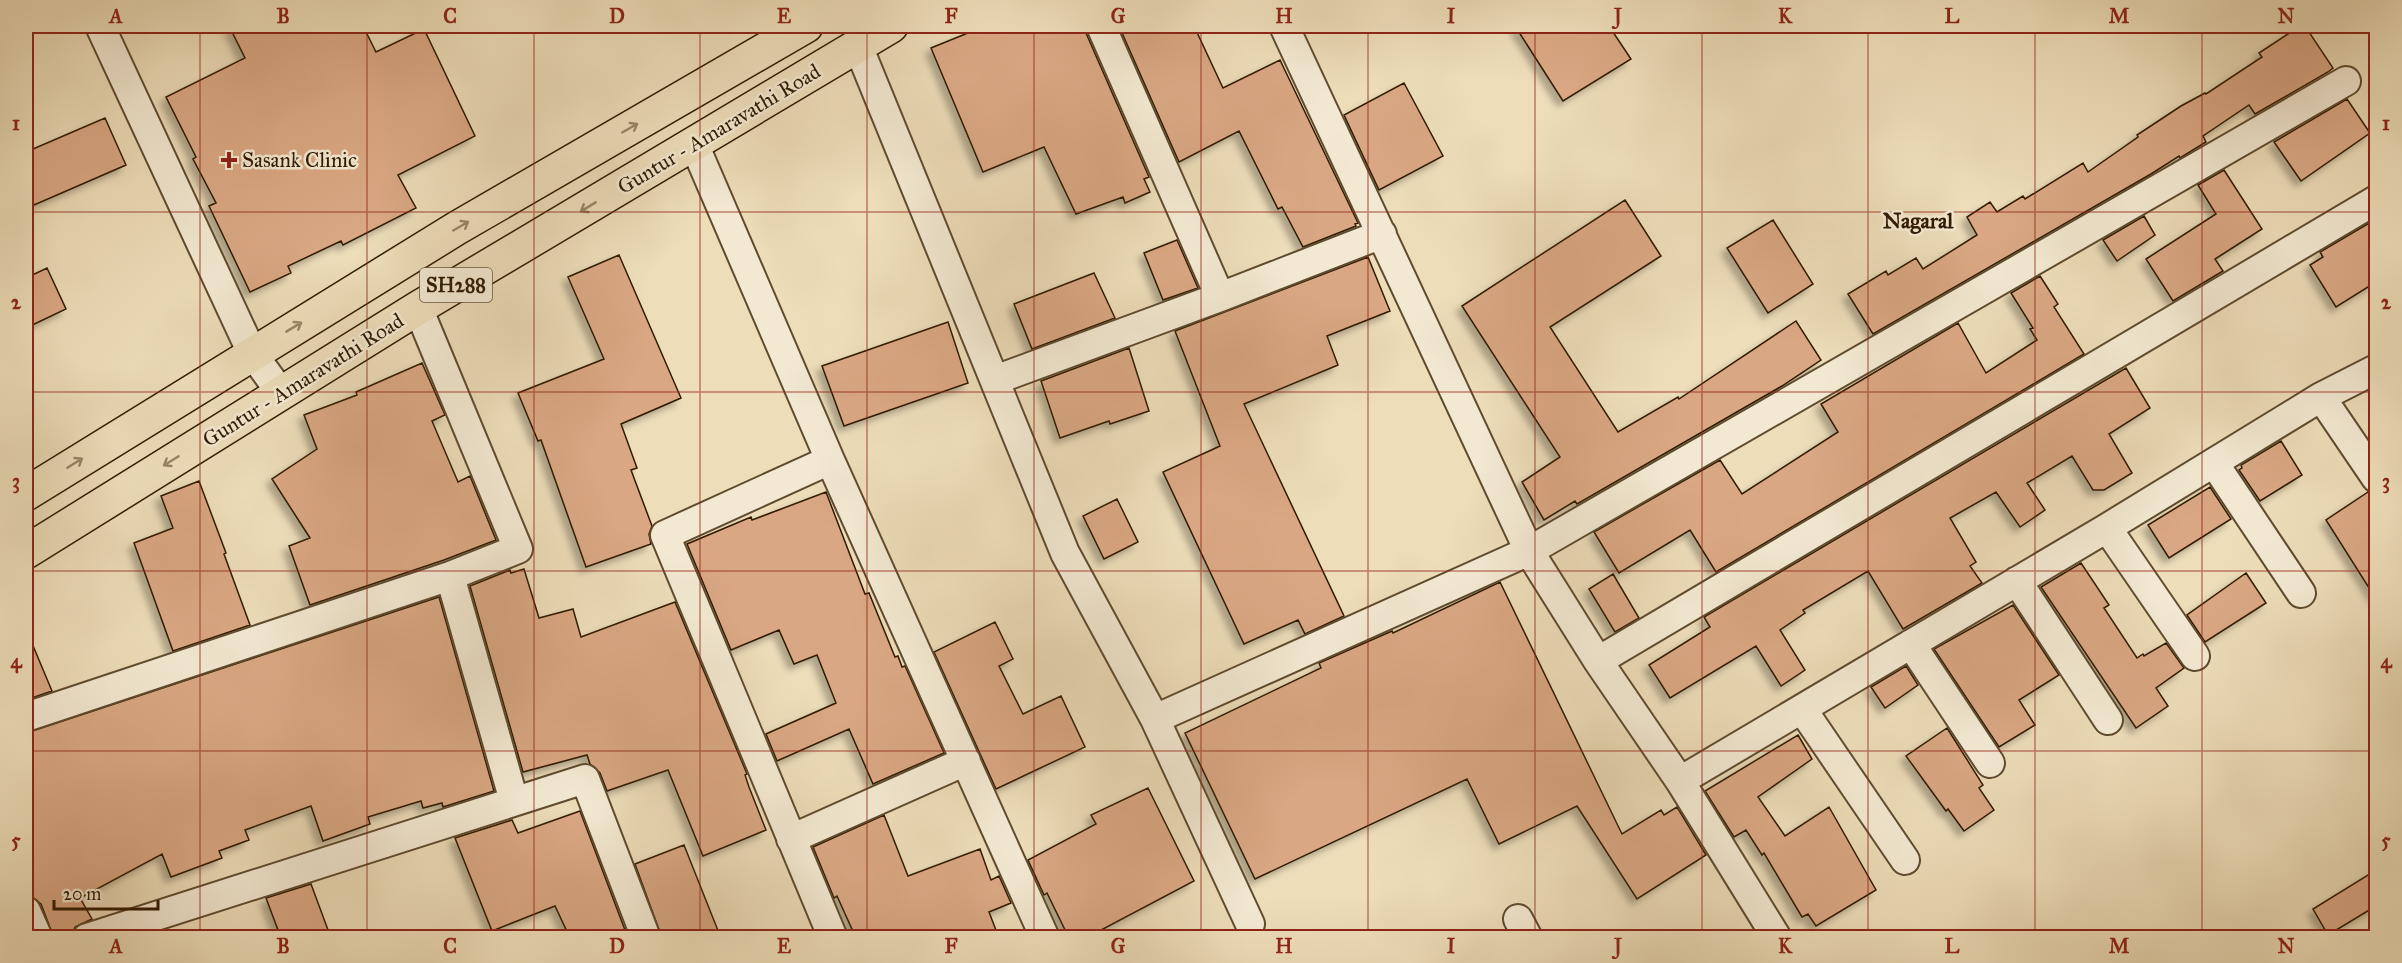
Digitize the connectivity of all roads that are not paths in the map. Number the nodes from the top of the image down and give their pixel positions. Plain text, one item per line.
1 (806, 26) edge
2 (891, 26) edge
3 (1101, 26) edge
4 (1284, 26) edge
5 (110, 29) edge
6 (858, 46) junction
7 (2346, 81) dead end
8 (694, 144) junction
9 (2376, 200) edge
10 (1382, 234) junction
11 (1220, 297) junction
12 (418, 308) junction
13 (252, 353) junction
14 (2376, 369) edge
15 (995, 380) junction
16 (281, 393) junction
17 (2321, 397) junction
18 (830, 460) junction
19 (2214, 463) junction
20 (2376, 478) edge
21 (26, 494) edge
22 (2107, 528) junction
23 (1529, 551) junction
24 (26, 552) edge
25 (450, 576) junction
26 (2017, 581) junction
27 (2301, 593) dead end
28 (1911, 644) junction
29 (2195, 656) dead end
30 (1599, 661) junction
31 (1802, 709) junction
32 (26, 717) edge
33 (1155, 718) junction
34 (2108, 720) dead end
35 (966, 761) junction
36 (1989, 763) dead end
37 (1680, 781) junction
38 (514, 801) junction
39 (791, 839) junction
40 (1905, 860) dead end
41 (1250, 924) dead end
42 (87, 938) edge
43 (646, 938) edge
44 (833, 938) edge
45 (1046, 938) edge
46 (1777, 938) edge

13 -> 1 main road, Guntur - Amaravathi Road / SH288
2 - 6 main road, Guntur - Amaravathi Road / SH288
3 - 11 street
4 - 10 street
5 - 13 street
6 - 8 main road, Guntur - Amaravathi Road / SH288
6 - 15 street
7 - 23 street
8 -> 12 main road, Guntur - Amaravathi Road / SH288
8 - 18 street
9 - 30 street
10 - 11 street
10 - 23 street
11 - 15 street
12 - 16 main road, Guntur - Amaravathi Road / SH288
12 - 25 street
13 - 16 street
21 -> 13 main road, Guntur - Amaravathi Road / SH288
14 - 17 street
15 - 33 street
16 -> 24 main road, Guntur - Amaravathi Road / SH288
17 - 19 street
17 - 20 street
18 - 35 street
18 - 39 street
19 - 22 street
19 - 27 street
22 - 26 street
22 - 29 street
23 - 30 street
23 - 33 street
25 - 32 street
25 - 38 street
26 - 28 street
26 - 34 street
28 - 31 street
28 - 36 street
30 - 37 street
31 - 37 street
31 - 40 street
33 - 41 street
35 - 39 street
35 - 45 street
37 - 46 street
38 - 42 street
38 - 43 street
39 - 44 street

